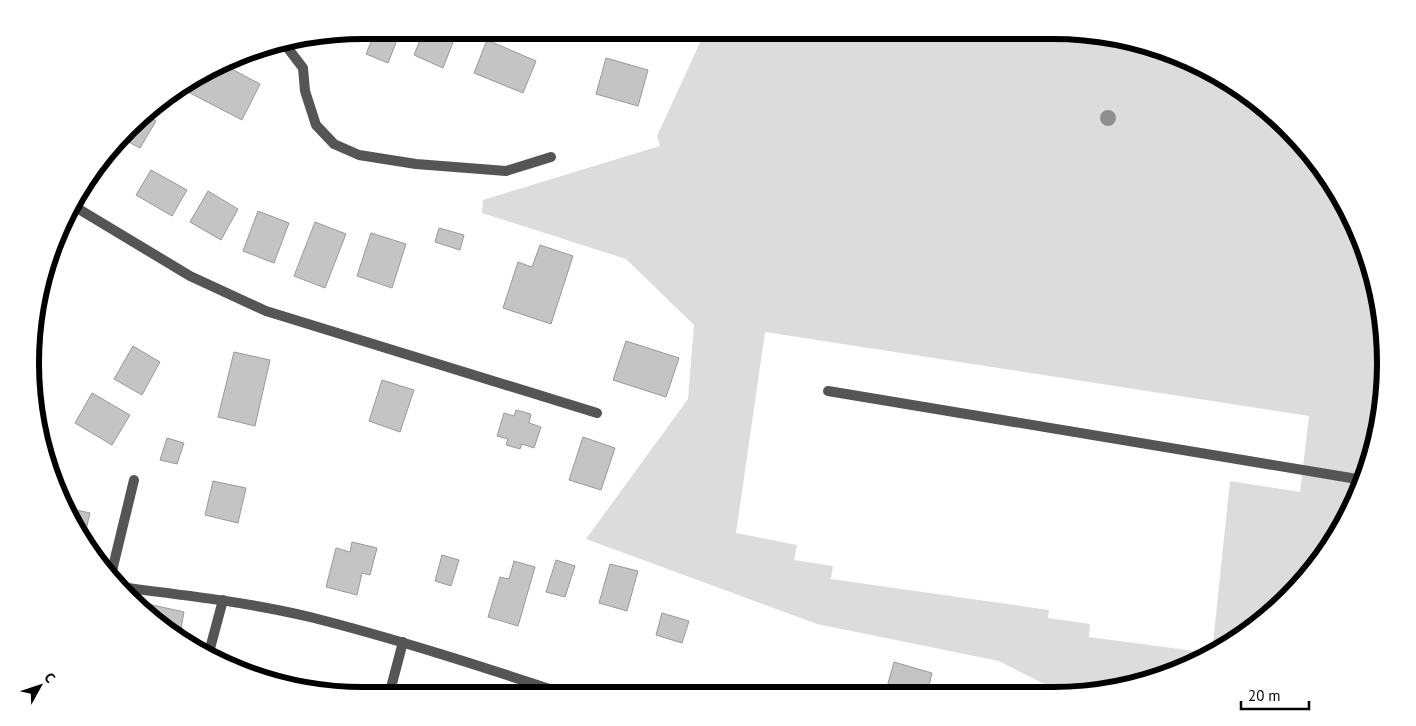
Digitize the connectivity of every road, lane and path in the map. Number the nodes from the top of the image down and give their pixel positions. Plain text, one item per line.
1 (288, 48) edge
2 (550, 157) dead end
3 (78, 209) edge
4 (828, 391) dead end
5 (597, 413) dead end
6 (1356, 479) edge
7 (134, 480) dead end
8 (113, 569) edge
9 (129, 587) edge
10 (223, 600) junction
11 (403, 642) junction
12 (210, 649) edge
13 (392, 687) edge
14 (543, 687) edge

1 - 2 street
3 - 5 street
4 - 6 street
7 - 8 street
9 - 10 street
10 - 11 street
10 - 12 street
11 - 13 street
11 - 14 street

